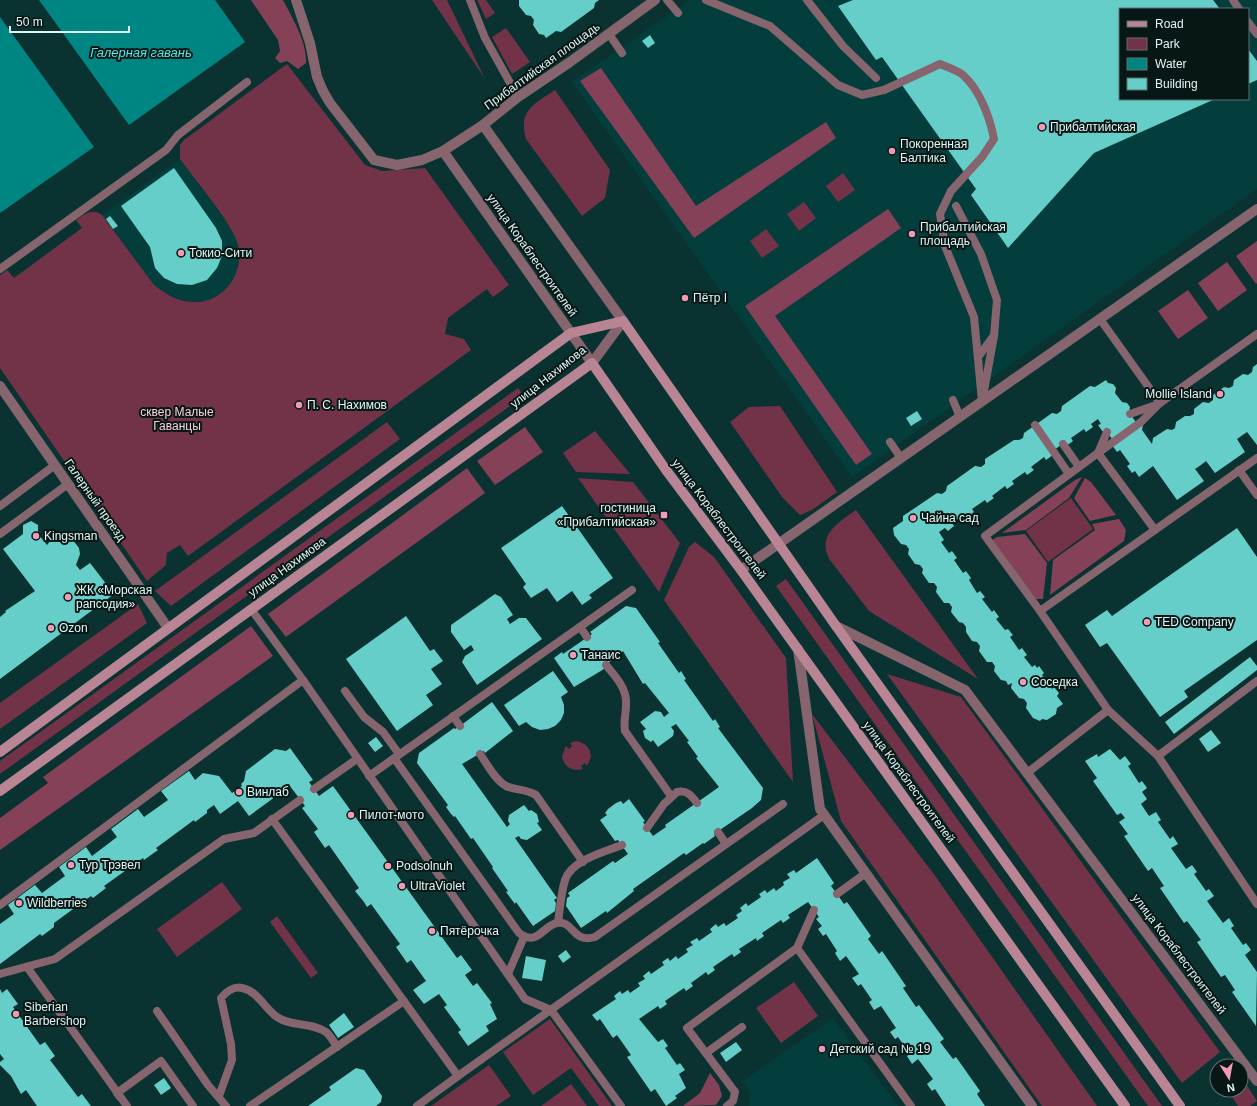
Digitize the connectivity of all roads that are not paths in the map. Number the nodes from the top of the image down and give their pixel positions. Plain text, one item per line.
1 (296, 0) edge
2 (470, 0) edge
3 (655, 0) edge
4 (667, 0) edge
5 (706, 0) edge
6 (807, 0) edge
7 (678, 13) dead end
8 (1249, 23) edge
9 (609, 34) junction
10 (1257, 34) edge
11 (622, 53) dead end
12 (876, 78) dead end
13 (247, 82) dead end
14 (518, 97) junction
15 (483, 125) junction
16 (443, 151) junction
17 (956, 206) dead end
18 (1257, 209) edge
19 (0, 269) edge
20 (1100, 319) junction
21 (623, 321) junction
22 (571, 334) junction
23 (1257, 334) edge
24 (994, 336) junction
25 (978, 357) junction
26 (592, 363) junction
27 (0, 386) edge
28 (953, 400) dead end
29 (982, 401) junction
30 (1160, 403) junction
31 (1130, 414) dead end
32 (960, 417) junction
33 (1035, 425) dead end
34 (1107, 432) dead end
35 (890, 442) dead end
36 (1063, 444) dead end
37 (1098, 453) junction
38 (901, 458) junction
39 (1257, 458) edge
40 (54, 465) junction
41 (1079, 467) junction
42 (1239, 470) junction
43 (1070, 474) junction
44 (68, 484) junction
45 (1257, 495) edge
46 (0, 506) edge
47 (1155, 530) junction
48 (0, 534) edge
49 (779, 543) junction
50 (741, 570) junction
51 (632, 590) dead end
52 (251, 609) junction
53 (1040, 611) junction
54 (836, 626) junction
55 (580, 627) junction
56 (168, 628) junction
57 (587, 638) dead end
58 (798, 649) junction
59 (606, 665) dead end
60 (303, 680) junction
61 (1257, 681) edge
62 (345, 690) dead end
63 (1108, 710) junction
64 (453, 716) junction
65 (460, 726) dead end
66 (0, 752) edge
67 (480, 754) dead end
68 (397, 756) junction
69 (1158, 756) junction
70 (357, 759) junction
71 (1028, 773) junction
72 (369, 776) junction
73 (314, 789) dead end
74 (0, 791) edge
75 (671, 796) junction
76 (300, 800) dead end
77 (697, 803) dead end
78 (783, 804) dead end
79 (824, 815) junction
80 (272, 819) junction
81 (646, 828) dead end
82 (718, 832) dead end
83 (726, 844) junction
84 (622, 845) dead end
85 (583, 862) junction
86 (866, 873) junction
87 (837, 894) dead end
88 (1257, 904) edge
89 (0, 905) edge
90 (814, 910) dead end
91 (558, 922) junction
92 (524, 937) junction
93 (797, 948) junction
94 (27, 967) junction
95 (0, 974) edge
96 (508, 974) junction
97 (404, 1001) junction
98 (551, 1010) junction
99 (157, 1011) dead end
100 (742, 1028) dead end
101 (337, 1047) junction
102 (706, 1053) junction
103 (458, 1076) junction
104 (1257, 1081) edge
105 (117, 1093) junction
106 (219, 1096) junction
107 (127, 1106) edge
108 (193, 1106) edge
109 (226, 1106) edge
110 (250, 1106) edge
111 (417, 1106) edge
112 (621, 1106) edge
113 (727, 1106) edge
114 (911, 1106) edge
115 (1032, 1106) edge
116 (1125, 1106) edge
117 (1180, 1106) edge

1 - 16 street
2 - 14 lane
3 - 9 street, Прибалтийская площадь
4 - 7 lane
5 - 25 lane
6 - 12 lane
8 - 10 lane
9 - 11 lane
9 - 14 street, Прибалтийская площадь
13 - 19 lane
14 - 15 street, Прибалтийская площадь
15 - 16 street, Прибалтийская площадь
15 - 21 street, улица Кораблестроителей
16 - 22 street, улица Кораблестроителей
17 - 24 lane
18 - 20 street
20 - 29 street
20 - 30 lane
21 - 22 main road, улица Нахимова
21 - 26 street, улица Нахимова
21 - 49 main road, улица Кораблестроителей
22 - 26 street, улица Кораблестроителей
22 - 56 main road, улица Нахимова
23 - 30 lane
24 - 25 lane
24 - 29 lane
25 - 29 lane
26 - 50 main road, улица Кораблестроителей
26 - 52 main road, улица Нахимова
27 - 40 street, Галерный проезд
28 - 32 lane
29 - 32 street
30 - 31 lane
30 - 37 lane
32 - 38 street
33 - 43 lane
34 - 37 lane
35 - 38 lane
36 - 41 lane
37 - 41 lane
37 - 47 lane
38 - 49 street
39 - 42 lane
40 - 44 street, Галерный проезд
40 - 46 lane
41 - 43 lane
42 - 45 lane
42 - 47 lane
43 - 53 lane
44 - 48 lane
44 - 56 street, Галерный проезд
47 - 53 lane
49 - 50 street
49 - 54 main road, улица Кораблестроителей
50 - 58 main road, улица Кораблестроителей
51 - 55 lane
52 - 60 lane
52 - 74 main road, улица Нахимова
53 - 63 lane
54 - 71 street, улица Кораблестроителей
54 - 117 main road, улица Кораблестроителей
55 - 57 lane
55 - 64 lane
56 - 66 main road, улица Нахимова
58 - 79 street
58 - 116 main road, улица Кораблестроителей
59 - 75 lane
60 - 70 lane
60 - 89 lane
61 - 69 lane
62 - 68 lane
63 - 69 lane
63 - 71 lane
64 - 65 lane
64 - 68 lane
67 - 85 lane
68 - 72 lane
68 - 92 lane
69 - 88 lane
70 - 72 lane
70 - 73 lane
71 - 104 street, улица Кораблестроителей
72 - 96 lane
75 - 77 lane
75 - 81 lane
76 - 80 lane
78 - 83 lane
79 - 86 street
79 - 98 lane
80 - 94 lane
80 - 97 lane
82 - 83 lane
83 - 91 lane
84 - 85 lane
85 - 91 lane
86 - 87 lane
86 - 115 street
90 - 93 lane
91 - 92 lane
92 - 96 lane
93 - 102 lane
93 - 114 lane
94 - 95 lane
94 - 105 lane
96 - 98 lane
97 - 101 lane
97 - 103 lane
98 - 103 lane
98 - 112 lane
99 - 106 lane
100 - 102 lane
101 - 106 lane
101 - 110 lane
102 - 113 lane
103 - 111 lane
105 - 107 lane
105 - 108 lane
106 - 109 lane

